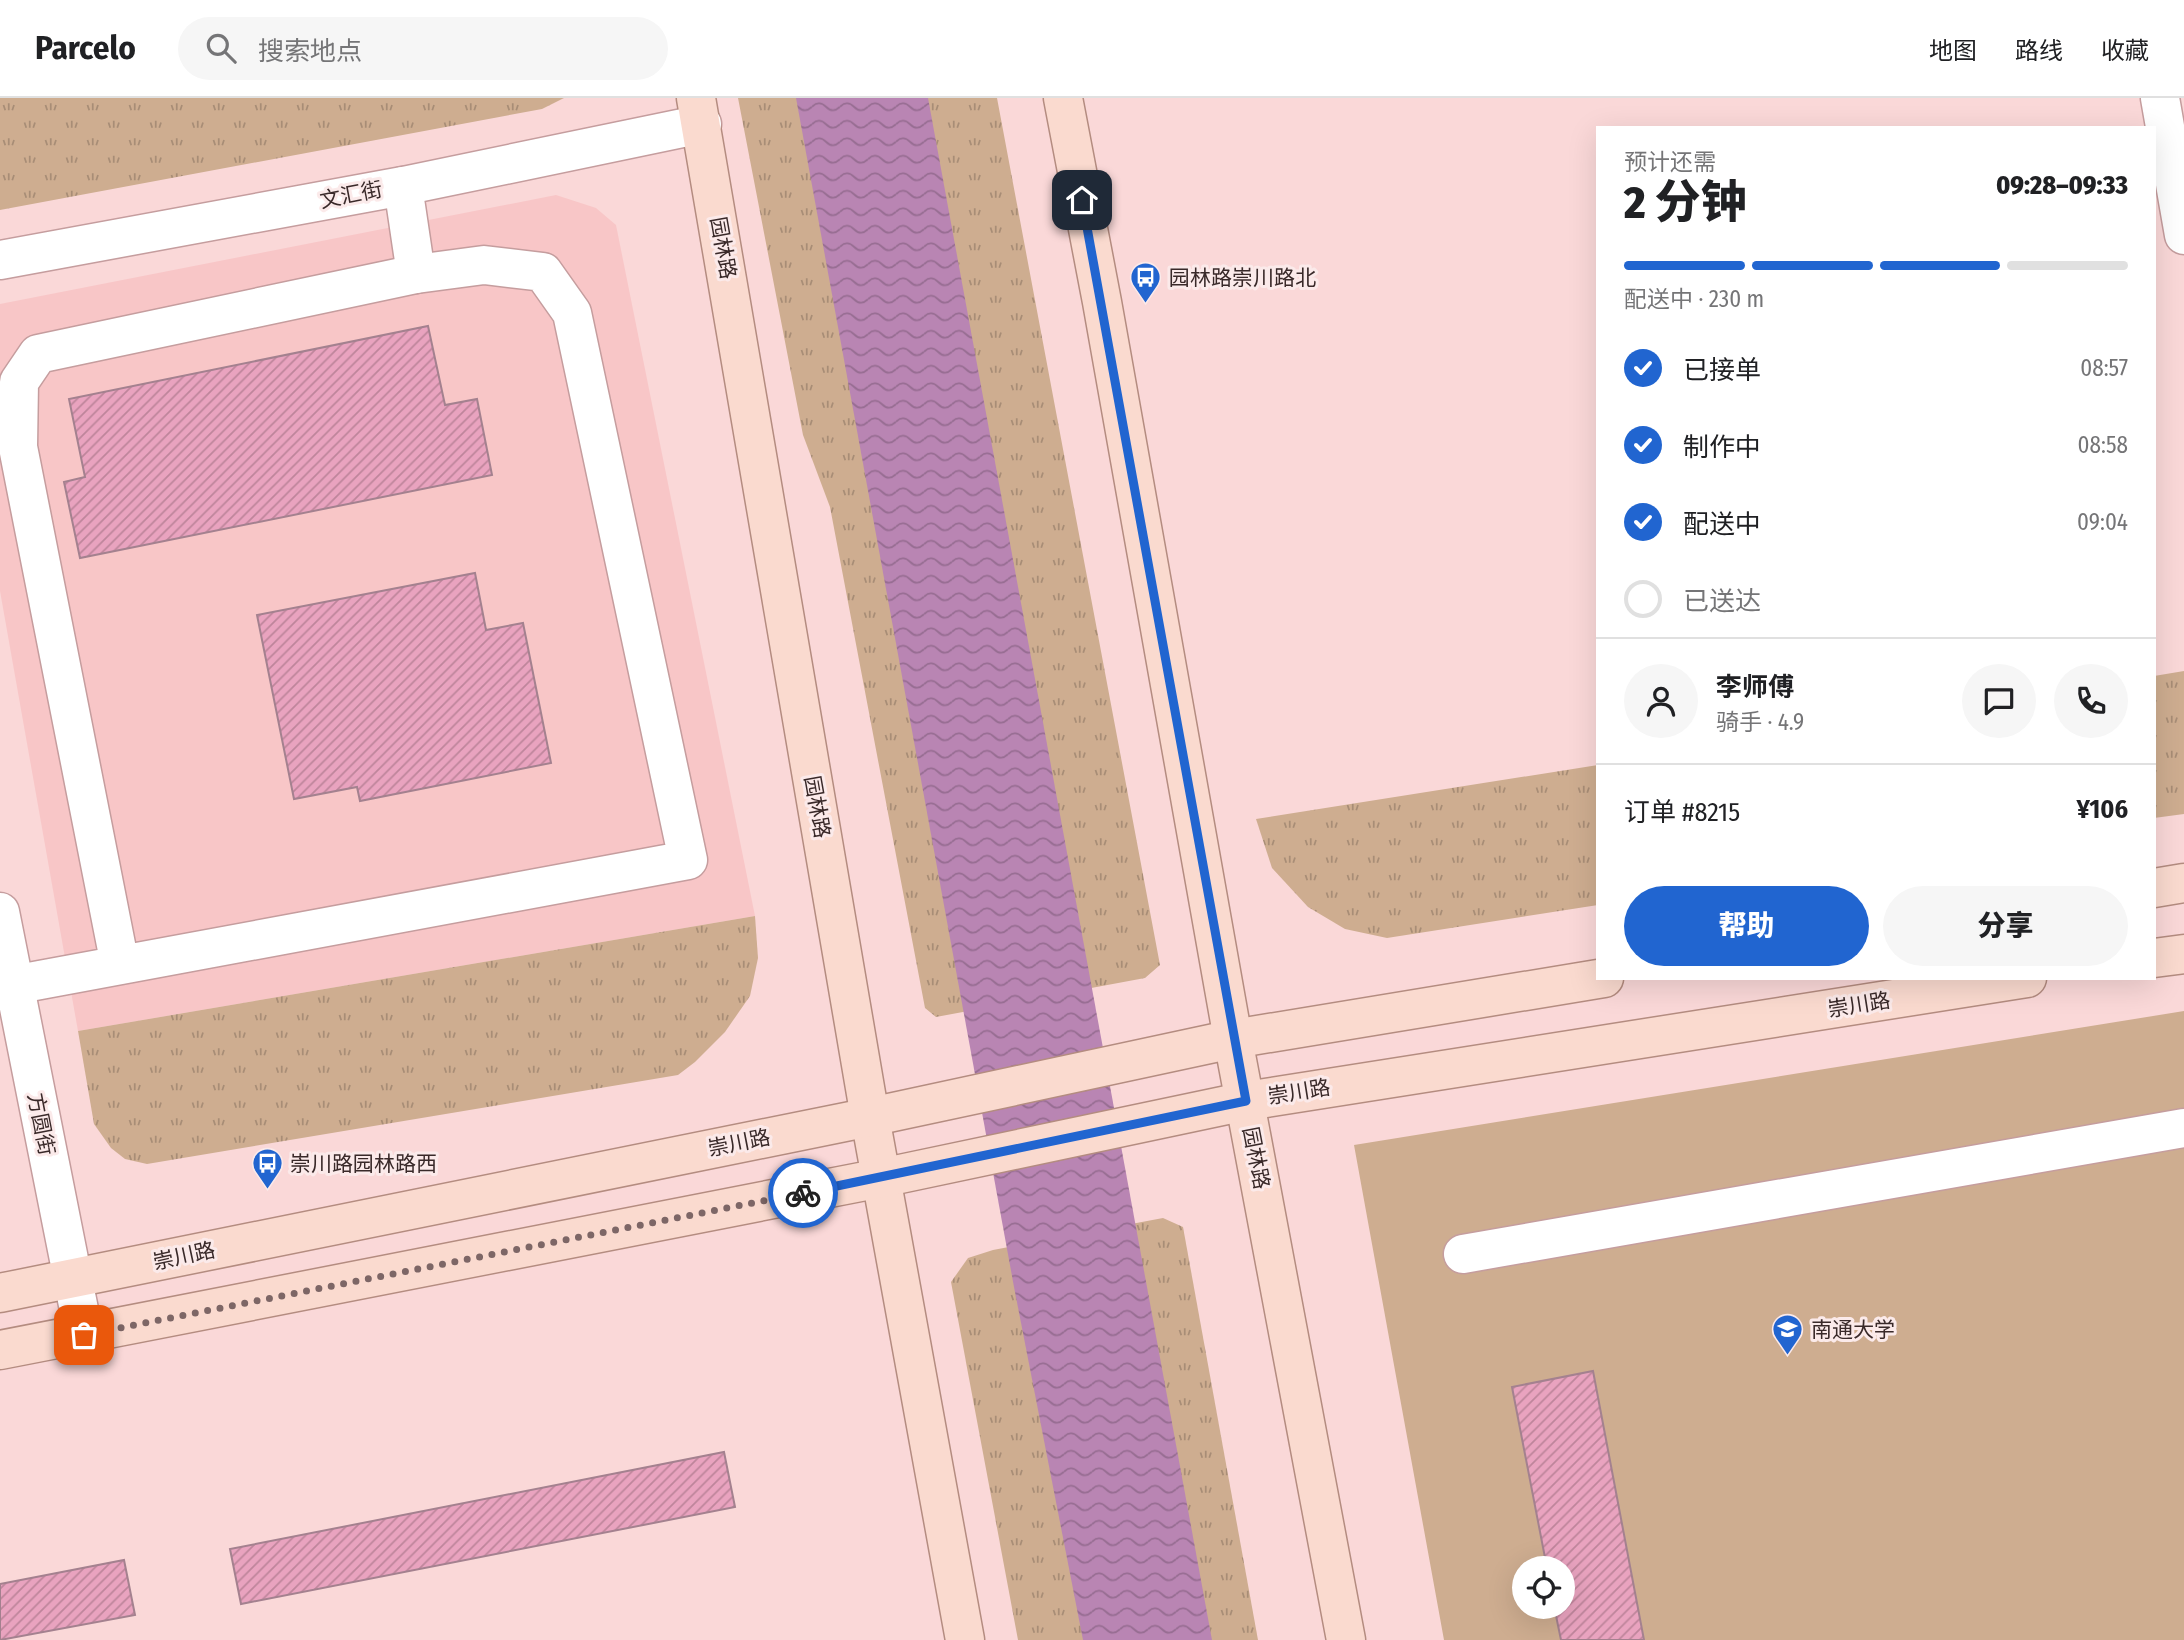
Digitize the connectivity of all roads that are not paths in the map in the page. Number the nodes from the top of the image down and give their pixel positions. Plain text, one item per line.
1 (1063, 98) edge
2 (2160, 98) edge
3 (699, 111) edge
4 (403, 186) junction
5 (2184, 235) edge
6 (0, 260) edge
7 (416, 274) junction
8 (2184, 883) edge
9 (2156, 888) edge
10 (0, 912) edge
11 (2184, 954) edge
12 (2156, 958) edge
13 (120, 965) junction
14 (1596, 979) edge
15 (2014, 980) edge
16 (13, 985) junction
17 (1233, 1039) junction
18 (1246, 1101) junction
19 (870, 1117) junction
20 (2184, 1128) edge
21 (881, 1178) junction
22 (1463, 1254) dead end
23 (71, 1280) junction
24 (0, 1293) edge
25 (84, 1335) junction
26 (0, 1350) edge
27 (965, 1640) edge
28 (1346, 1640) edge

1 - 17 main road, 园林路
2 - 5 street
3 - 4 street, 文汇街
3 - 19 main road, 园林路
4 - 6 street, 文汇街
4 - 7 street
7 - 13 street
7 - 13 street
8 - 9 main road
10 - 16 street, 方圆街
11 - 12 main road
13 - 16 street
14 - 17 main road, 崇川路
15 - 18 main road, 崇川路
16 - 23 street, 方圆街
17 - 18 main road, 园林路
17 - 19 main road, 崇川路
18 - 21 main road, 崇川路
18 - 28 main road, 园林路
19 - 21 main road, 园林路
19 - 23 main road, 崇川路
20 - 22 street
21 - 25 main road, 崇川路
21 - 27 main road, 园林路
23 - 24 main road, 崇川路
23 - 25 street, 方圆街
25 - 26 main road, 崇川路

